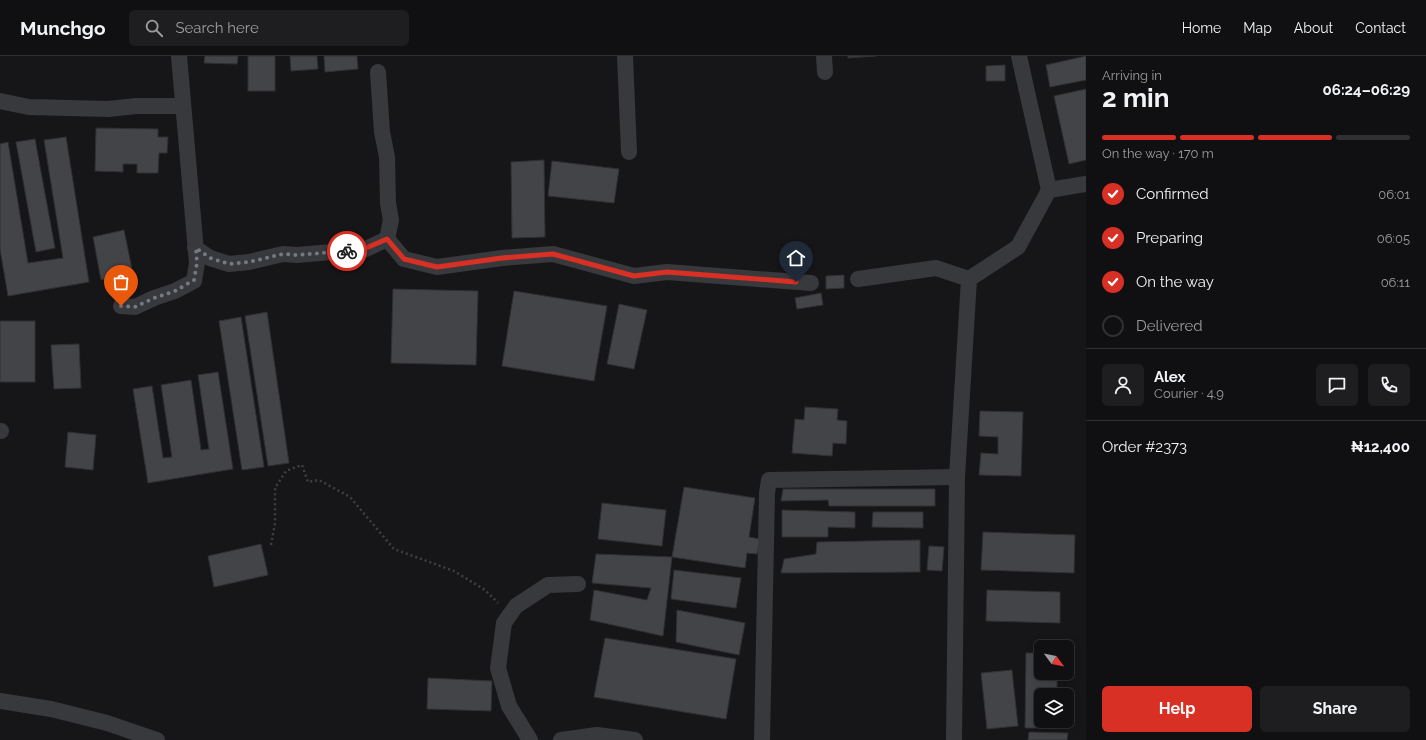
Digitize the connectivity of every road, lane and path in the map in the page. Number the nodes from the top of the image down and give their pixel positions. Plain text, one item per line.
1 (179, 56) edge
2 (625, 56) edge
3 (824, 56) edge
4 (1019, 56) edge
5 (378, 72) dead end
6 (825, 72) dead end
7 (0, 102) edge
8 (183, 106) junction
9 (629, 152) dead end
10 (1086, 184) edge
11 (1049, 190) junction
12 (387, 239) junction
13 (196, 248) junction
14 (858, 279) dead end
15 (969, 279) junction
16 (811, 283) dead end
17 (121, 306) dead end
18 (957, 477) junction
19 (271, 545) dead end
20 (578, 584) dead end
21 (510, 614) junction
22 (0, 701) edge
23 (156, 740) edge
24 (530, 740) edge
25 (562, 740) edge
26 (635, 740) edge
27 (762, 740) edge
28 (954, 740) edge

1 - 8 street
2 - 9 street
3 - 6 street
4 - 11 street
5 - 12 street
7 - 8 street
8 - 13 street
10 - 11 street
11 - 15 street
12 - 13 street
12 - 16 street
13 - 17 street
14 - 15 street
15 - 18 street
18 - 27 street
18 - 28 street
19 - 21 path
20 - 21 street
21 - 24 street
22 - 23 street
25 - 26 street

